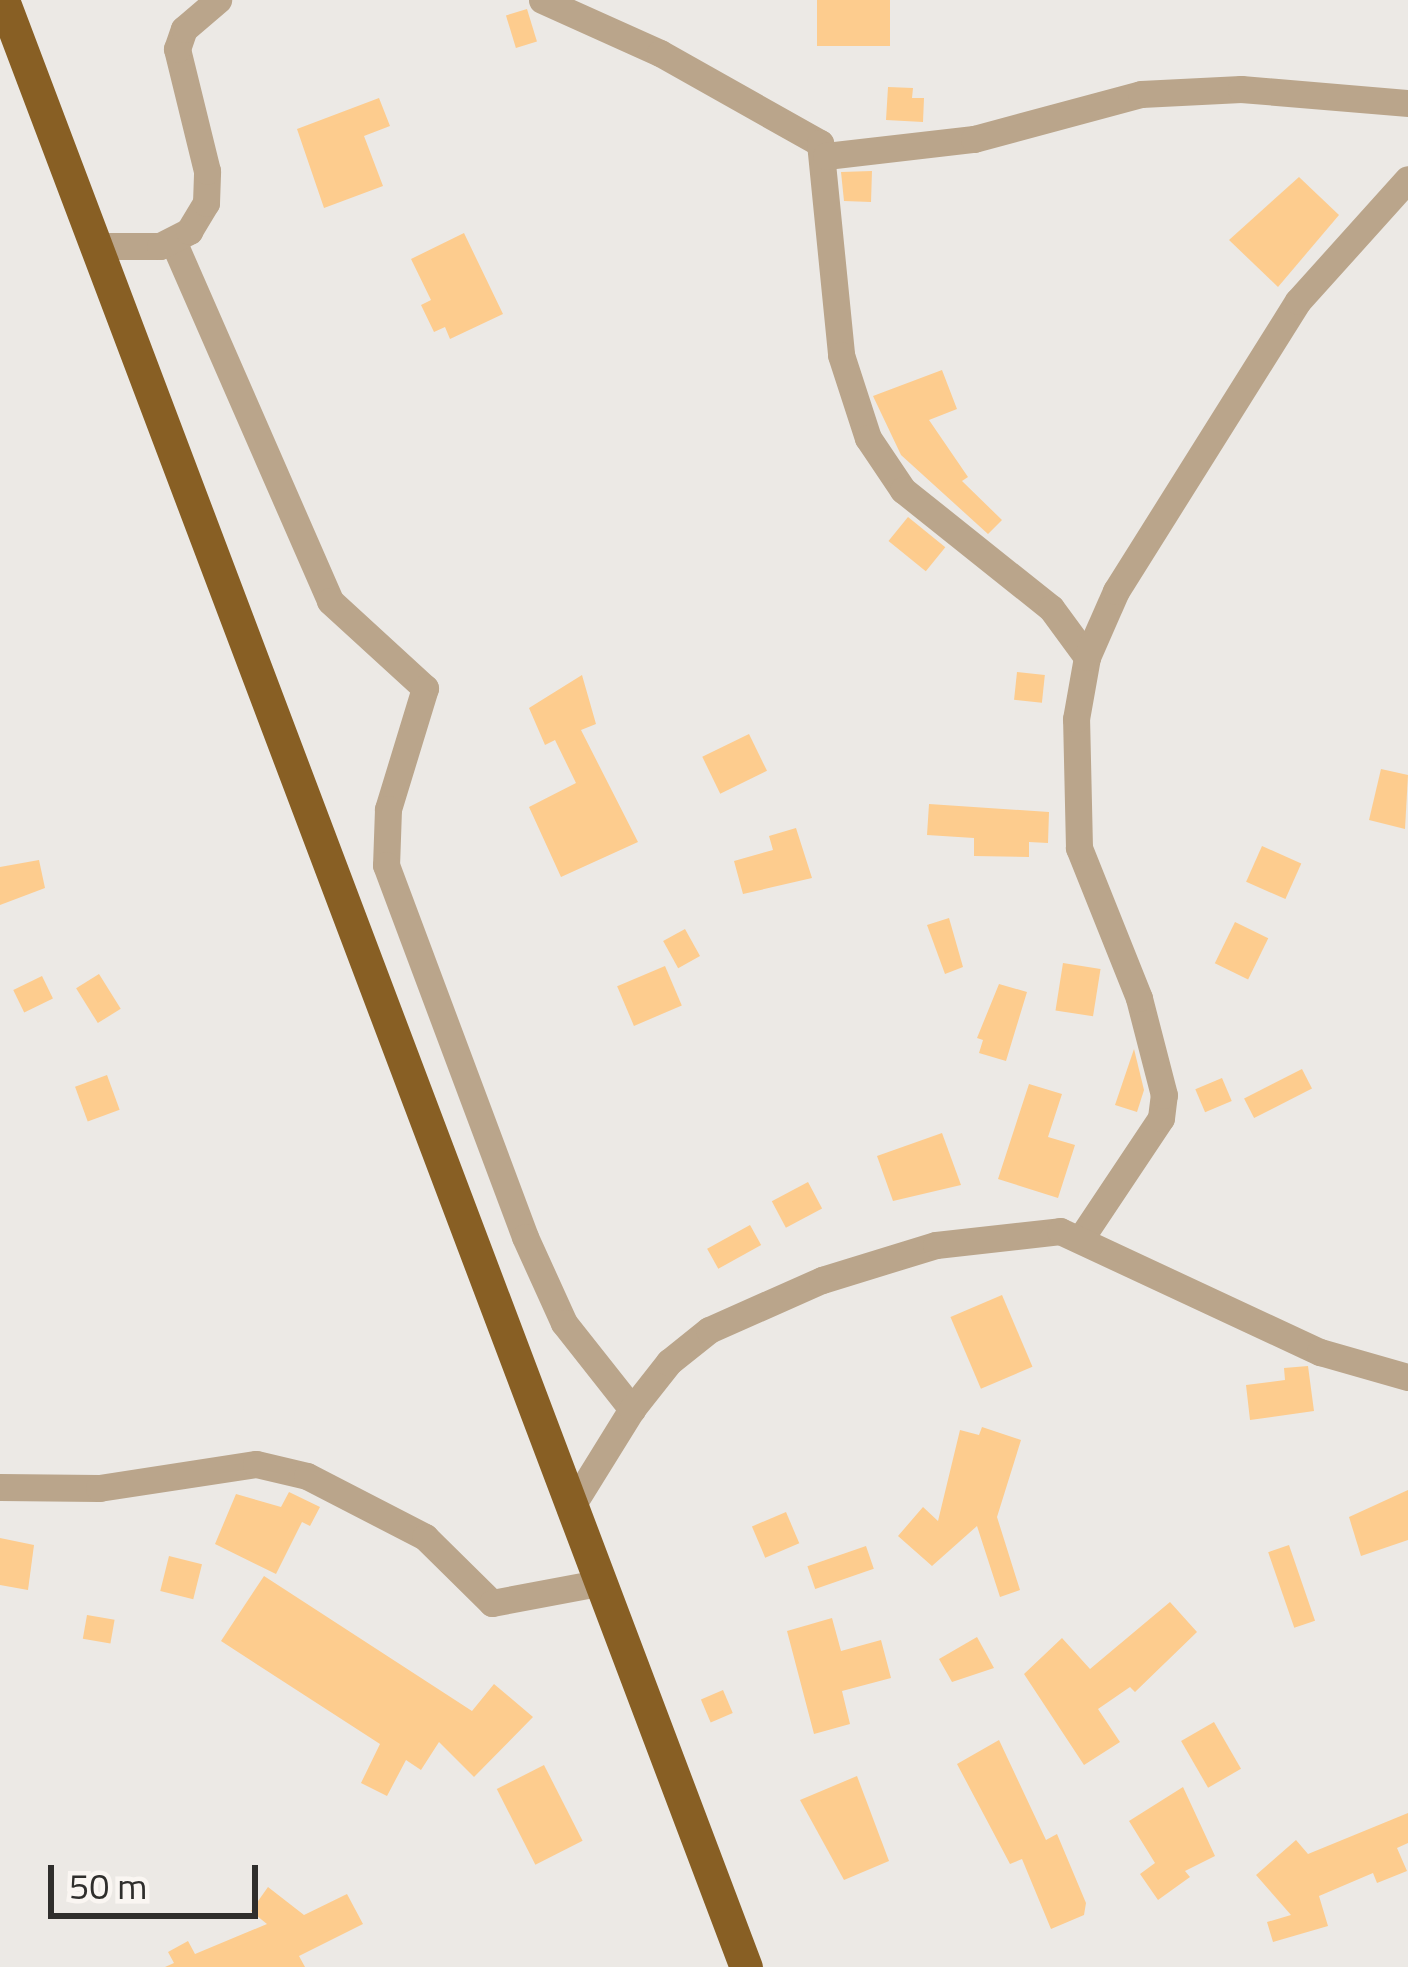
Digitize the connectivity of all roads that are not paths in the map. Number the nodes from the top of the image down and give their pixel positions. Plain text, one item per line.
1 (3, 0) edge
2 (218, 0) edge
3 (542, 0) edge
4 (1408, 103) edge
5 (826, 156) junction
6 (1408, 179) edge
7 (173, 241) junction
8 (95, 246) junction
9 (1087, 657) junction
10 (1081, 1238) junction
11 (1408, 1377) edge
12 (632, 1409) junction
13 (0, 1487) edge
14 (571, 1509) junction
15 (598, 1583) junction
16 (746, 1967) edge

1 - 8 highway
2 - 7 street
3 - 5 street
4 - 5 street
5 - 9 street
6 - 9 street
7 - 8 street
7 - 12 street
8 - 14 highway
9 - 10 street
10 - 11 street
10 - 12 street
12 - 14 street
13 - 15 street
14 - 15 highway
15 - 16 highway

